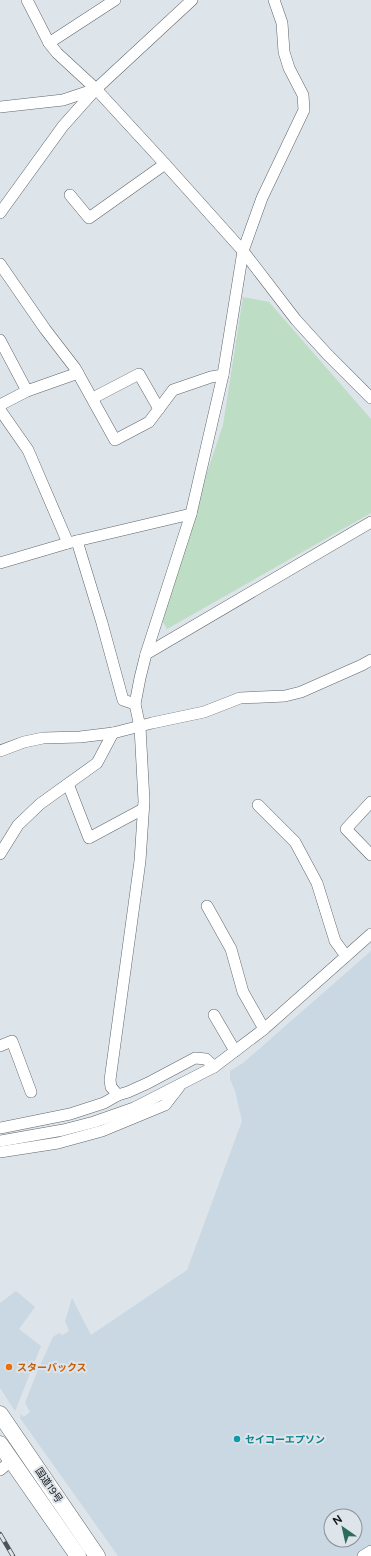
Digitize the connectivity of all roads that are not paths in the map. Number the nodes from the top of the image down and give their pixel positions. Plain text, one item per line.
1 (27, 0) edge
2 (115, 0) edge
3 (192, 0) edge
4 (274, 0) edge
5 (49, 43) junction
6 (96, 89) junction
7 (0, 107) edge
8 (165, 164) junction
9 (70, 195) dead end
10 (0, 213) edge
11 (243, 251) junction
12 (0, 264) edge
13 (0, 340) edge
14 (78, 374) junction
15 (223, 375) junction
16 (27, 391) junction
17 (93, 398) junction
18 (371, 398) edge
19 (0, 405) edge
20 (159, 409) junction
21 (0, 410) edge
22 (191, 514) junction
23 (371, 522) edge
24 (72, 542) junction
25 (0, 563) edge
26 (146, 654) junction
27 (371, 660) edge
28 (135, 704) junction
29 (140, 727) junction
30 (113, 733) junction
31 (0, 751) edge
32 (68, 784) junction
33 (371, 802) edge
34 (258, 805) dead end
35 (143, 809) junction
36 (0, 854) edge
37 (371, 855) edge
38 (207, 906) dead end
39 (371, 934) edge
40 (346, 956) junction
41 (214, 1015) dead end
42 (264, 1029) junction
43 (0, 1046) edge
44 (235, 1051) junction
45 (214, 1067) junction
46 (180, 1085) junction
47 (31, 1092) dead end
48 (118, 1095) junction
49 (0, 1128) edge
50 (0, 1141) edge
51 (0, 1152) edge
52 (0, 1414) edge
53 (0, 1444) edge
54 (6, 1465) edge
55 (371, 1551) edge
56 (78, 1556) edge
57 (97, 1556) edge
58 (363, 1556) edge

1 - 5 street
2 - 5 street
3 - 6 street
4 - 11 street
5 - 6 street
6 - 7 street
6 - 8 street
6 - 10 street
8 - 9 street
8 - 11 street
11 - 15 street
11 - 18 street
12 - 14 street
13 - 16 street
14 - 16 street
14 - 17 street
15 - 20 street
15 - 22 street
16 - 19 street
17 - 20 street
17 - 20 street
21 - 24 street
22 - 24 street
22 - 26 street
23 - 26 street
24 - 25 street
24 - 28 street
26 - 28 street
27 - 29 street
28 - 29 street
29 - 30 street
29 - 35 street
30 - 31 street
30 - 32 street
32 - 35 street
32 - 36 street
33 - 37 street
34 - 40 street
35 - 48 street
38 - 42 street
39 - 40 street
40 - 42 street
41 - 44 street
42 - 44 street
43 - 47 street
44 - 45 street
45 - 46 street
45 - 48 street
46 - 50 street
46 - 51 street
48 - 49 street
52 - 57 highway, 国道19号
53 - 54 highway, 国道19号
54 - 56 highway, 国道19号
55 - 58 street

